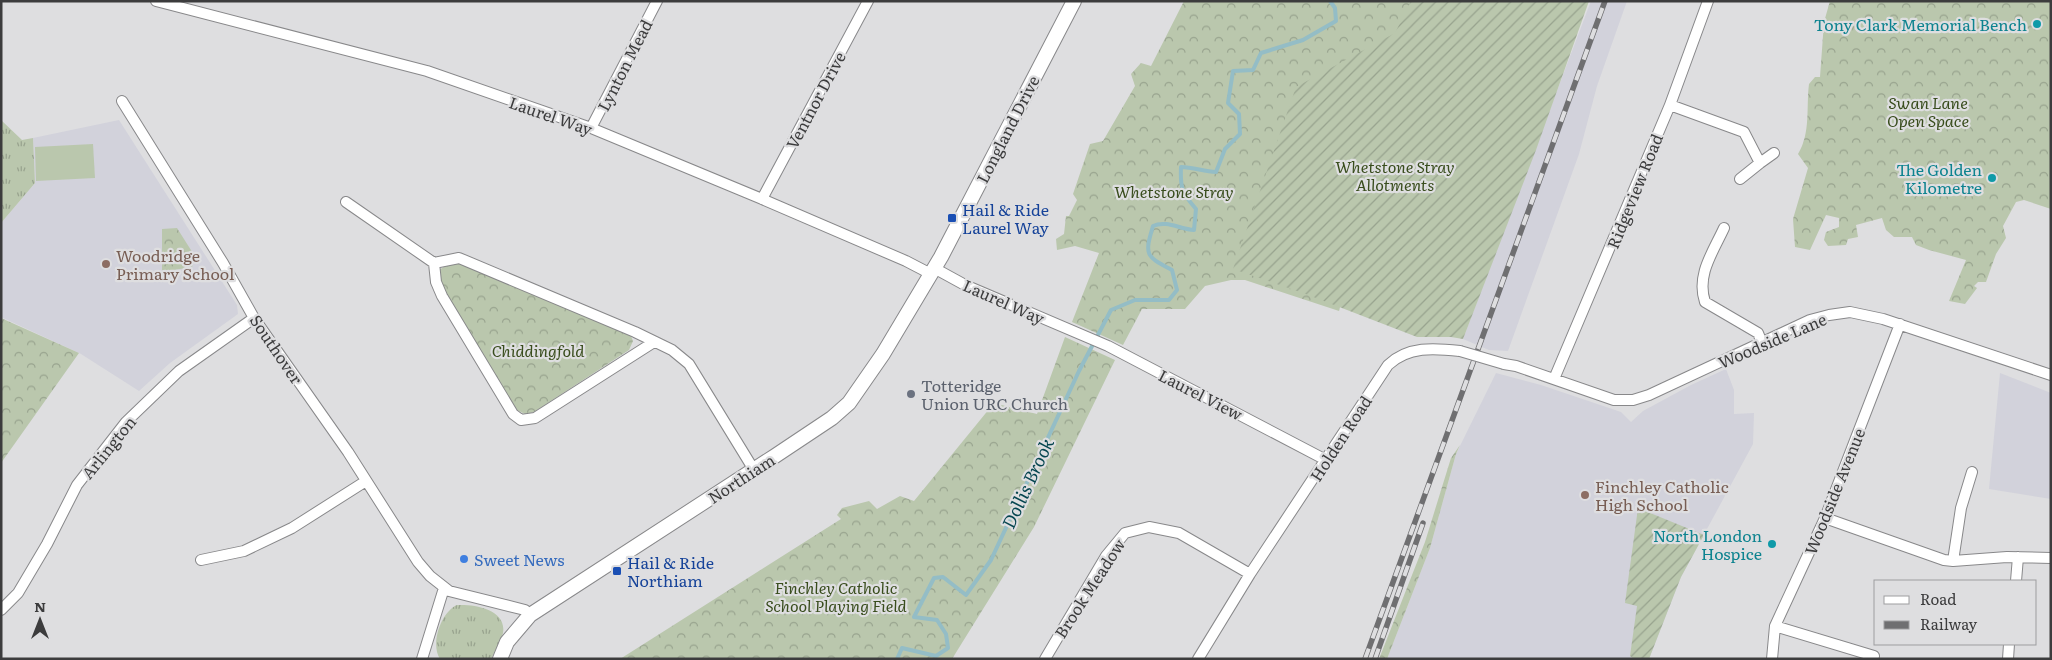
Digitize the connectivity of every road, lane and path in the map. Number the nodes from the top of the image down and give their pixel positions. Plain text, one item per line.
1 (156, 1) edge
2 (657, 1) edge
3 (868, 1) edge
4 (1074, 1) edge
5 (1708, 1) edge
6 (122, 101) dead end
7 (1670, 105) junction
8 (592, 128) junction
9 (1774, 153) dead end
10 (1760, 163) junction
11 (1740, 179) dead end
12 (762, 199) junction
13 (346, 202) dead end
14 (1724, 228) dead end
15 (434, 263) junction
16 (935, 266) junction
17 (254, 318) junction
18 (1900, 324) junction
19 (1076, 331) joint
20 (654, 342) junction
21 (1762, 343) junction
22 (2051, 375) edge
23 (1554, 379) junction
24 (1326, 460) junction
25 (754, 470) junction
26 (1972, 472) dead end
27 (366, 481) junction
28 (1825, 518) junction
29 (2018, 558) junction
30 (2051, 558) edge
31 (201, 560) dead end
32 (1953, 561) junction
33 (1250, 574) junction
34 (2016, 580) edge
35 (444, 588) junction
36 (1, 610) edge
37 (530, 615) junction
38 (1775, 626) junction
39 (2010, 645) edge
40 (422, 659) edge
41 (500, 659) edge
42 (1045, 659) edge
43 (1198, 659) edge
44 (1772, 659) edge
45 (1873, 659) edge
46 (2008, 659) edge

1 - 8 street, Laurel Way
2 - 8 street, Lynton Mead
3 - 12 street, Ventnor Drive
4 - 16 street, Longland Drive
5 - 7 street, Ridgeview Road
6 - 17 street, Southover
7 - 10 street
7 - 23 street, Ridgeview Road
8 - 12 street, Laurel Way
9 - 10 street
10 - 11 street
12 - 16 street, Laurel Way
13 - 15 street
14 - 21 street
15 - 20 street
15 - 20 street
16 - 19 street, Laurel Way
16 - 25 street, Northiam
17 - 27 street, Southover
17 - 36 street, Arlington
18 - 21 street, Woodside Lane
18 - 22 street, Woodside Lane
18 - 28 street, Woodside Avenue
19 - 24 street, Laurel View
20 - 25 street
21 - 23 street, Woodside Lane
23 - 24 street, Holden Road, bridge
24 - 33 street, Holden Road
25 - 37 street, Northiam
26 - 32 street
27 - 31 street
27 - 35 street, Southover
28 - 32 street
28 - 38 street, Woodside Avenue
29 - 30 street
29 - 32 street
29 - 34 street
33 - 42 street, Brook Meadow
33 - 43 street, Holden Road
35 - 37 street, Southover
35 - 40 street
37 - 41 street, Northiam
38 - 44 street, Woodside Avenue
38 - 45 street
39 - 46 street

